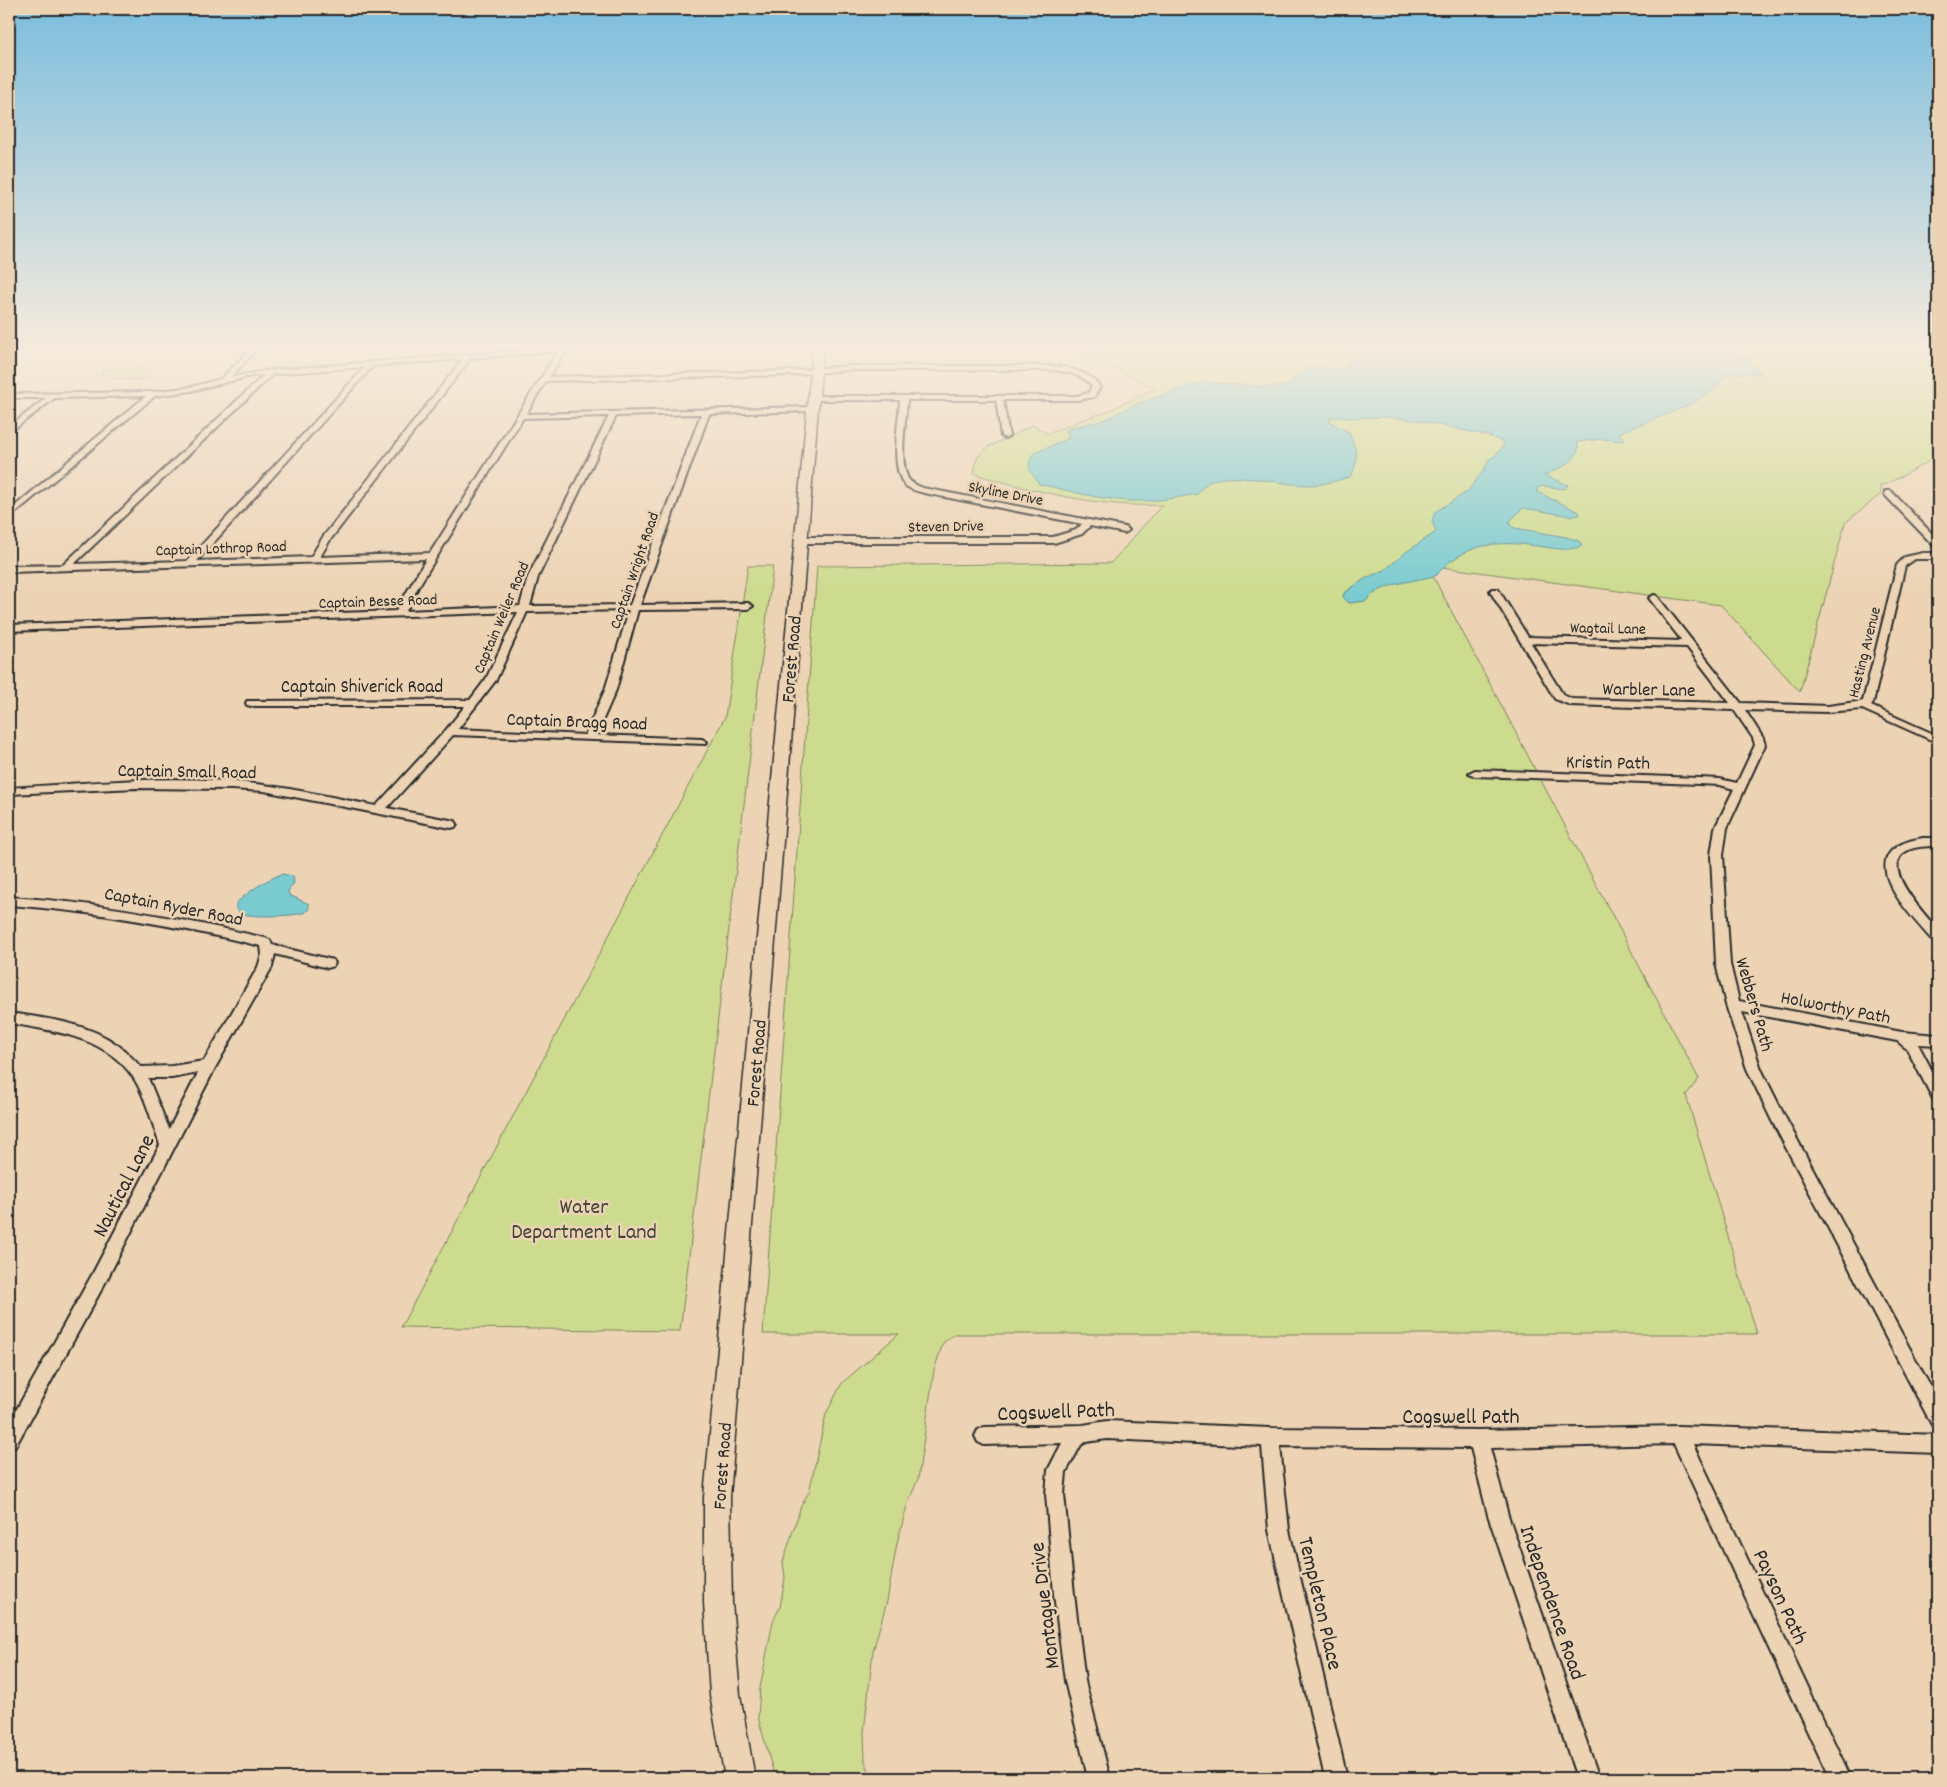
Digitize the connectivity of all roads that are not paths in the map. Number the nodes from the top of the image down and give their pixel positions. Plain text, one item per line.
1 (110, 430) edge
2 (210, 430) edge
3 (311, 430) edge
4 (411, 430) edge
5 (512, 430) edge
6 (606, 430) edge
7 (699, 430) edge
8 (811, 430) edge
9 (900, 430) edge
10 (1004, 430) edge
11 (1005, 436) dead end
12 (1888, 494) dead end
13 (9, 515) edge
14 (1088, 524) junction
15 (1125, 530) dead end
16 (801, 540) junction
17 (1938, 546) edge
18 (434, 556) junction
19 (1938, 556) edge
20 (314, 559) junction
21 (190, 563) junction
22 (66, 567) junction
23 (9, 569) edge
24 (1495, 591) dead end
25 (1654, 598) dead end
26 (748, 606) dead end
27 (634, 607) junction
28 (524, 609) junction
29 (399, 615) junction
30 (9, 628) edge
31 (1525, 640) junction
32 (1689, 644) junction
33 (251, 703) dead end
34 (473, 703) junction
35 (1863, 706) junction
36 (1738, 707) junction
37 (450, 732) junction
38 (589, 738) junction
39 (1938, 740) edge
40 (702, 742) dead end
41 (1475, 774) dead end
42 (1741, 787) junction
43 (9, 791) edge
44 (379, 810) junction
45 (451, 824) dead end
46 (1938, 842) edge
47 (9, 901) edge
48 (1938, 938) edge
49 (268, 948) junction
50 (328, 963) dead end
51 (1733, 1006) junction
52 (9, 1018) edge
53 (1902, 1037) junction
54 (1938, 1040) edge
55 (209, 1066) junction
56 (138, 1073) junction
57 (1938, 1095) edge
58 (168, 1146) junction
59 (1938, 1419) edge
60 (1083, 1434) junction
61 (1679, 1435) junction
62 (984, 1436) dead end
63 (1270, 1437) junction
64 (1478, 1439) junction
65 (9, 1441) edge
66 (1938, 1444) edge
67 (740, 1778) edge
68 (1099, 1778) edge
69 (1336, 1778) edge
70 (1588, 1778) edge
71 (1840, 1778) edge

1 - 13 street
2 - 22 street
3 - 21 street
4 - 20 street
5 - 18 street
6 - 28 street, Captain Weiler Road
7 - 27 street, Captain Wright Road
8 - 16 main road, Forest Road
9 - 14 street, Skyline Drive
10 - 11 street
12 - 17 street
14 - 15 street, Skyline Drive
14 - 16 street, Steven Drive
16 - 67 main road, Forest Road
18 - 20 street, Captain Lothrop Road
18 - 29 street
19 - 35 street, Hasting Avenue
20 - 21 street, Captain Lothrop Road
21 - 22 street, Captain Lothrop Road
22 - 23 street, Captain Lothrop Road
24 - 31 street, Warbler Lane
25 - 32 street, Webbers Path
26 - 27 street, Captain Besse Road
27 - 28 street, Captain Besse Road
27 - 38 street, Captain Wright Road
28 - 29 street, Captain Besse Road
28 - 34 street, Captain Weiler Road
29 - 30 street, Captain Besse Road
31 - 32 street, Wagtail Lane
31 - 36 street, Warbler Lane
32 - 36 street, Webbers Path
33 - 34 street, Captain Shiverick Road
34 - 37 street, Captain Weiler Road
35 - 36 street, Warbler Lane
35 - 39 street, Hasting Avenue
36 - 42 street, Webbers Path
37 - 38 street, Captain Bragg Road
37 - 44 street, Captain Weiler Road
38 - 40 street, Captain Bragg Road
41 - 42 street, Kristin Path
42 - 51 street, Webbers Path
43 - 44 street, Captain Small Road
44 - 45 street, Captain Small Road
46 - 48 street
47 - 49 street, Captain Ryder Road
49 - 50 street, Captain Ryder Road
49 - 55 street, Nautical Lane
51 - 53 street, Holworthy Path
51 - 59 street, Webbers Path
52 - 56 street
53 - 54 street, Holworthy Path
53 - 57 street
55 - 56 street
55 - 58 street, Nautical Lane
56 - 58 street
58 - 65 street, Nautical Lane
60 - 62 street, Cogswell Path
60 - 63 street, Cogswell Path
60 - 68 street, Montague Drive
61 - 64 street, Cogswell Path
61 - 66 street, Cogswell Path
61 - 71 street, Payson Path
63 - 64 street, Cogswell Path
63 - 69 street, Templeton Place
64 - 70 street, Independence Road

